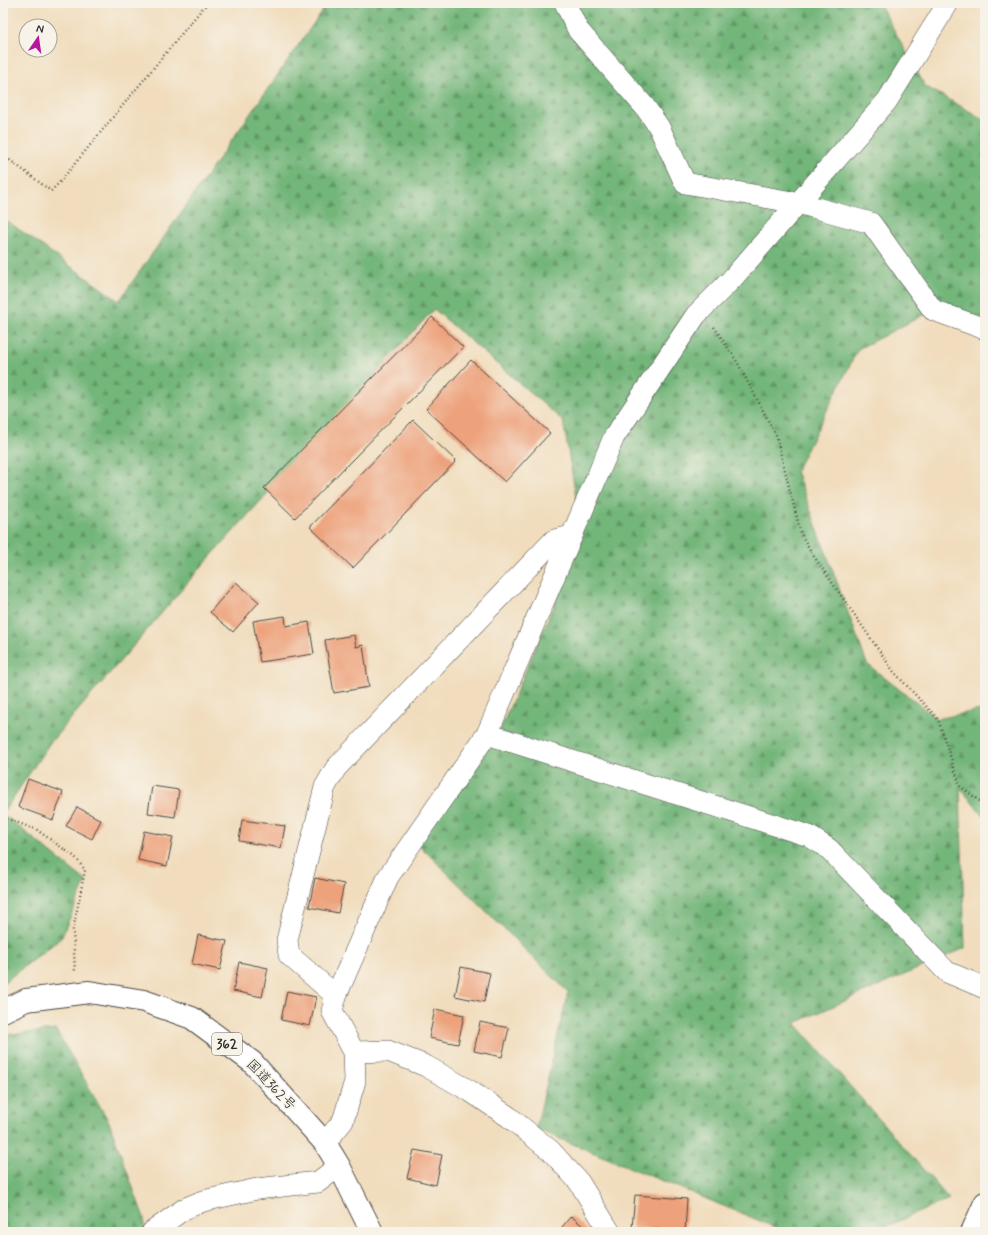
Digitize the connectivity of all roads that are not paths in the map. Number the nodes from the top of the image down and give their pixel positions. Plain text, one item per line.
1 (565, 3) edge
2 (948, 3) edge
3 (798, 203) junction
4 (985, 329) edge
5 (572, 536) junction
6 (487, 734) junction
7 (985, 988) edge
8 (336, 996) junction
9 (3, 1011) edge
10 (354, 1052) junction
11 (325, 1143) junction
12 (339, 1166) junction
13 (985, 1203) edge
14 (152, 1232) edge
15 (372, 1232) edge
16 (610, 1232) edge
17 (972, 1232) edge

1 - 3 street
2 - 3 street
3 - 4 street
3 - 5 street
5 - 6 street
5 - 8 street
6 - 7 street
6 - 8 street
8 - 10 street
9 - 11 highway, 国道362号 / 362
10 - 11 street
10 - 16 street
11 - 12 highway, 国道362号 / 362
12 - 14 street
12 - 15 highway, 国道362号 / 362
13 - 17 highway

